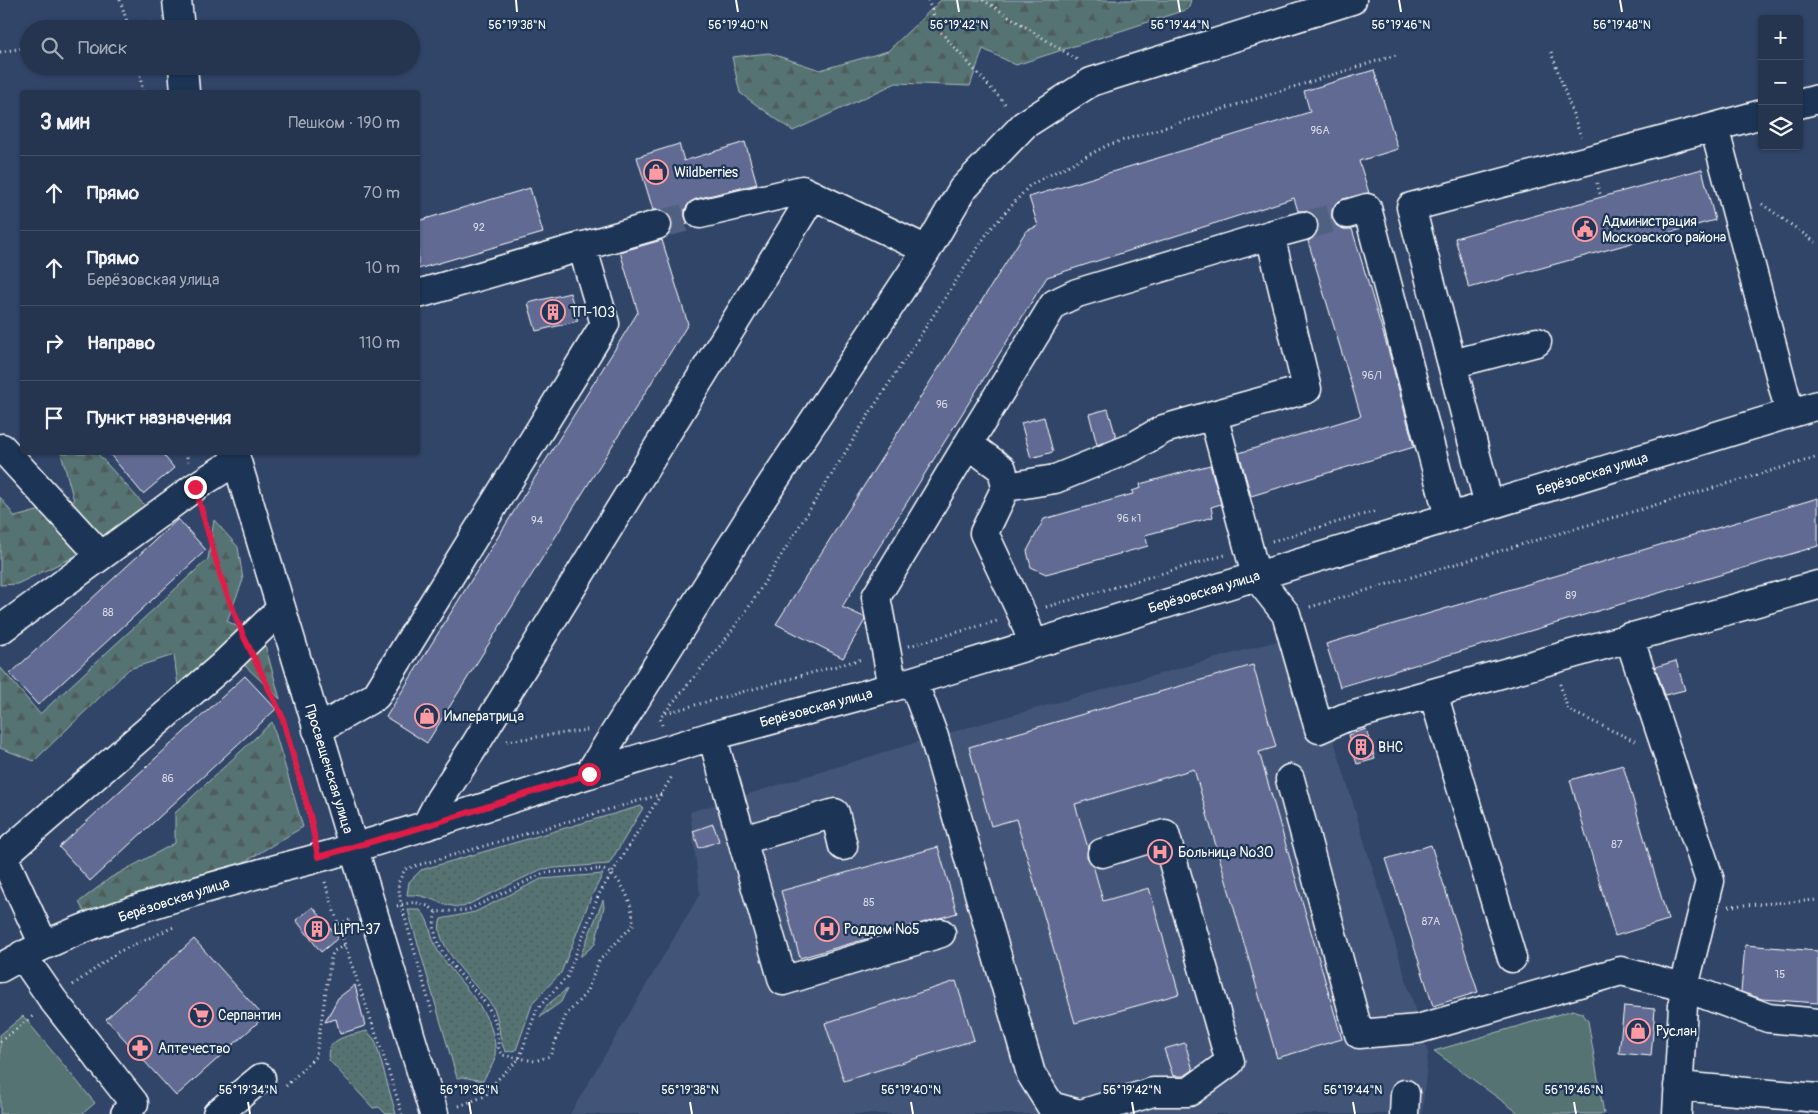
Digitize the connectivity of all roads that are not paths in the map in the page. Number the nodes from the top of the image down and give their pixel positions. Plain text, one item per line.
1 (177, 0) edge
2 (1352, 0) edge
3 (179, 20) edge
4 (184, 75) edge
5 (185, 90) edge
6 (1818, 99) edge
7 (1803, 103) edge
8 (1758, 115) edge
9 (1714, 127) junction
10 (813, 195) junction
11 (700, 214) tunnel mouth
12 (1347, 214) tunnel mouth
13 (657, 225) tunnel mouth
14 (1303, 226) tunnel mouth
15 (1270, 234) junction
16 (582, 246) junction
17 (927, 250) junction
18 (420, 293) edge
19 (1537, 342) dead end
20 (1452, 364) junction
21 (1818, 405) edge
22 (1790, 413) junction
23 (1213, 415) junction
24 (968, 444) junction
25 (0, 450) edge
26 (235, 457) edge
27 (1006, 487) junction
28 (1490, 505) junction
29 (1449, 517) junction
30 (101, 556) junction
31 (1256, 576) junction
32 (1818, 585) edge
33 (281, 609) junction
34 (0, 630) edge
35 (1629, 637) junction
36 (1034, 644) junction
37 (903, 684) junction
38 (1432, 693) junction
39 (317, 730) junction
40 (712, 736) junction
41 (589, 774) junction
42 (1290, 779) dead end
43 (426, 826) junction
44 (743, 840) junction
45 (843, 846) dead end
46 (353, 847) junction
47 (1102, 853) dead end
48 (941, 933) dead end
49 (22, 956) edge
50 (1512, 958) dead end
51 (1684, 987) junction
52 (1818, 1023) edge
53 (272, 1083) road end
54 (1678, 1086) junction
55 (1818, 1098) edge
56 (136, 1110) edge
57 (447, 1110) edge
58 (218, 1114) edge
59 (1080, 1114) edge
60 (1677, 1114) edge

1 - 3 street
2 - 17 street
4 - 5 street
6 - 7 street
8 - 9 street
9 - 20 street
9 - 22 street
10 - 11 street
10 - 17 street
10 - 43 street
12 - 29 street
13 - 16 street
14 - 15 street
15 - 23 street
15 - 24 street
16 - 18 street
16 - 39 street
17 - 41 street
19 - 20 street
20 - 28 street
21 - 22 street, Берёзовская улица
22 - 28 street, Берёзовская улица
23 - 27 street
23 - 31 street
24 - 27 street
24 - 37 street
25 - 30 street
26 - 30 street
26 - 33 street, Просвещенская улица
27 - 36 street
28 - 29 street, Берёзовская улица
29 - 31 street, Берёзовская улица
30 - 34 street
31 - 36 street, Берёзовская улица
31 - 38 street
32 - 35 street
33 - 39 street, Просвещенская улица
33 - 49 street
35 - 38 street
35 - 51 street
36 - 37 street, Берёзовская улица
37 - 40 street, Берёзовская улица
37 - 59 street
38 - 50 street
39 - 46 street, Просвещенская улица
40 - 41 street, Берёзовская улица
40 - 44 street
41 - 43 street, Берёзовская улица
42 - 51 street
43 - 46 street, Берёзовская улица
44 - 45 street
44 - 48 street
46 - 49 street, Берёзовская улица
46 - 57 street, Просвещенская улица
47 - 59 street
49 - 56 street
51 - 52 street
51 - 54 street
53 - 58 street
54 - 55 street
54 - 60 street

